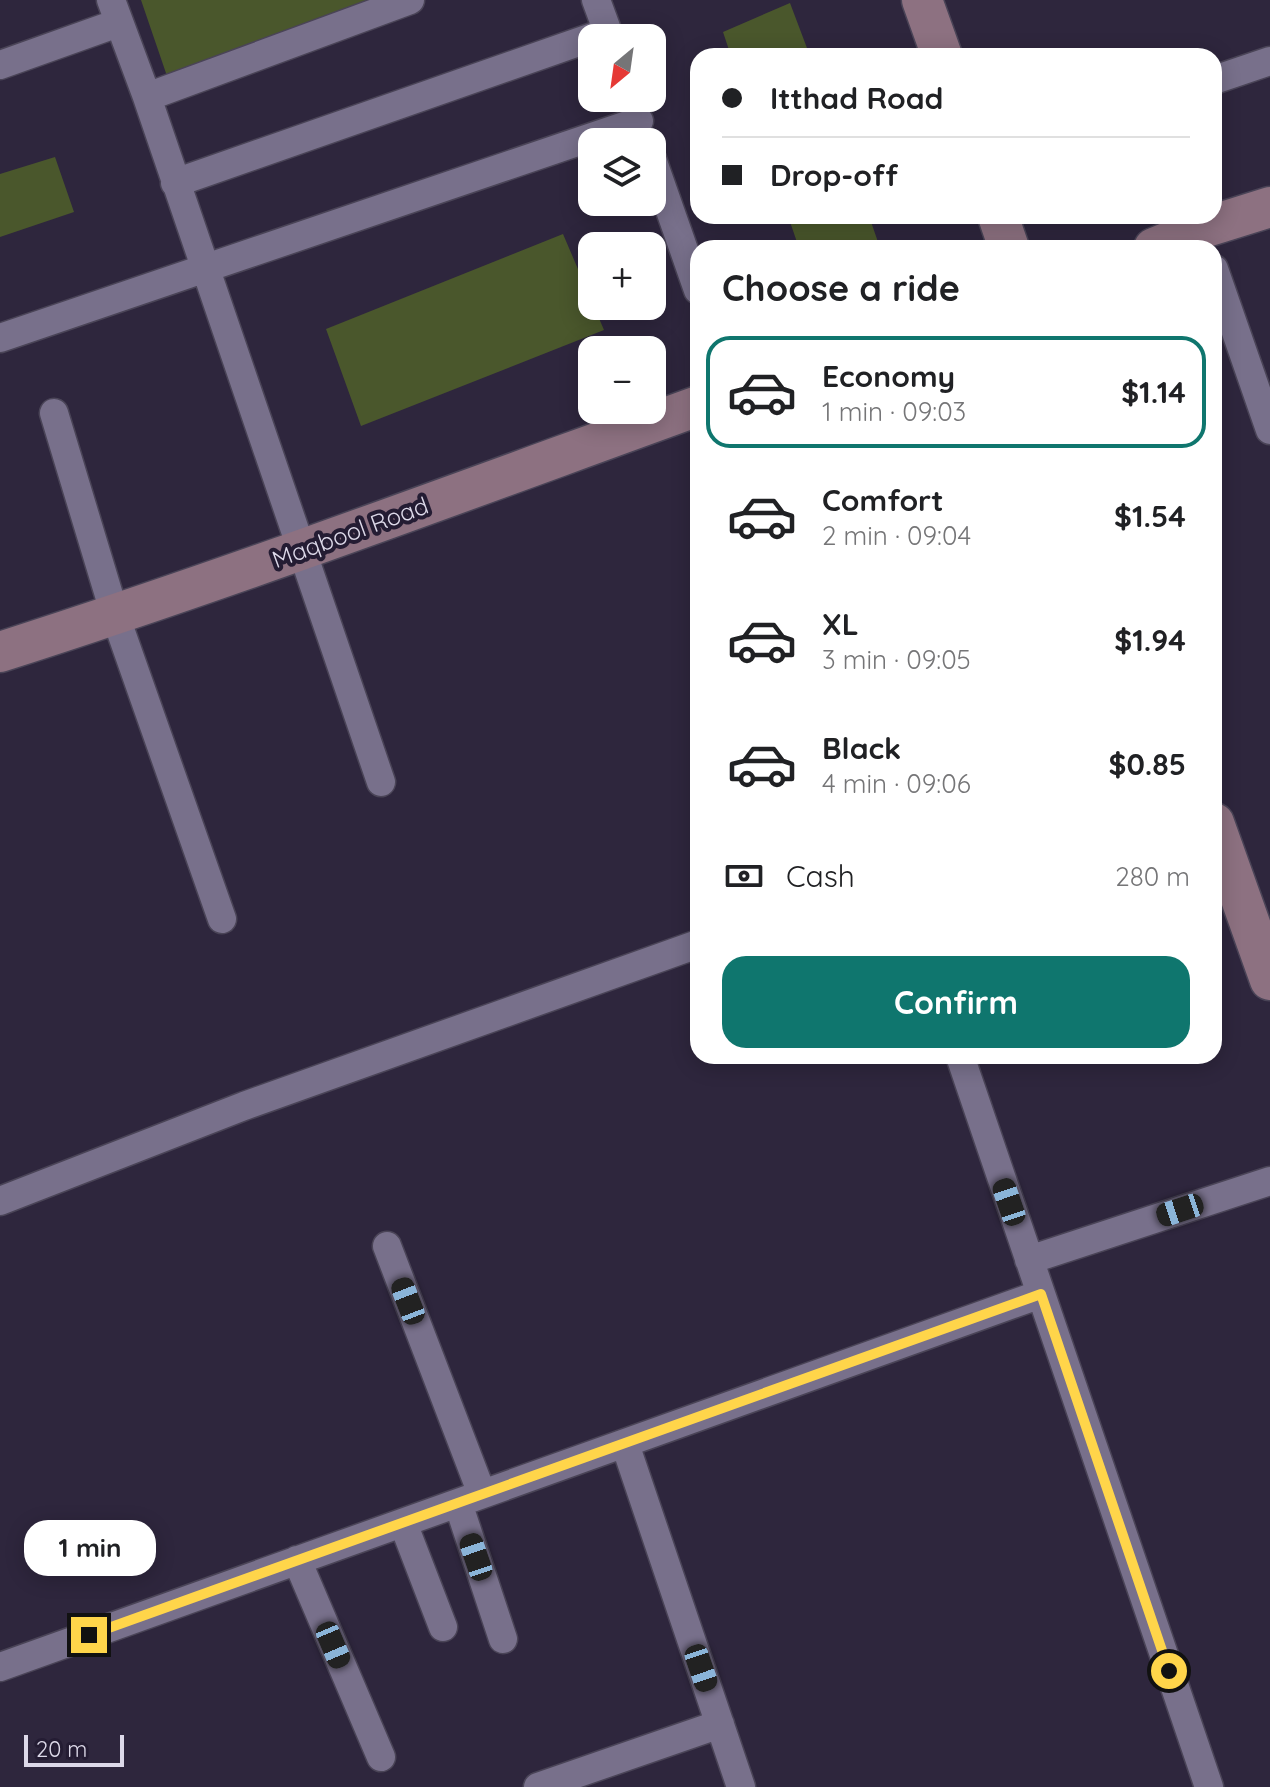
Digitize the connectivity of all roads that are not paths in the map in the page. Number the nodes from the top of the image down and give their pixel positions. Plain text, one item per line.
1 (410, 0) edge
2 (596, 0) edge
3 (922, 0) edge
4 (115, 11) edge
5 (604, 24) edge
6 (578, 45) edge
7 (939, 48) edge
8 (1270, 61) edge
9 (0, 65) edge
10 (1222, 77) edge
11 (147, 97) junction
12 (638, 120) edge
13 (175, 183) junction
14 (666, 199) edge
15 (1270, 207) edge
16 (1204, 239) edge
17 (690, 267) edge
18 (207, 270) junction
19 (1222, 292) edge
20 (0, 338) edge
21 (690, 409) edge
22 (54, 413) dead end
23 (1270, 430) edge
24 (302, 550) junction
25 (115, 615) junction
26 (0, 652) edge
27 (381, 782) dead end
28 (1222, 845) edge
29 (222, 919) dead end
30 (690, 947) edge
31 (1270, 980) edge
32 (963, 1064) edge
33 (1270, 1181) edge
34 (0, 1201) edge
35 (387, 1246) dead end
36 (1029, 1260) junction
37 (1041, 1294) junction
38 (625, 1444) junction
39 (470, 1498) junction
40 (403, 1523) junction
41 (297, 1560) junction
42 (443, 1627) dead end
43 (503, 1639) dead end
44 (0, 1667) edge
45 (720, 1724) junction
46 (381, 1757) dead end
47 (538, 1787) edge
48 (741, 1787) edge
49 (1209, 1787) edge

1 - 11 street
2 - 5 street
3 - 7 street
4 - 9 street
4 - 11 street
6 - 13 street
8 - 10 street
11 - 13 street
12 - 18 street
13 - 18 street
14 - 17 street
15 - 16 street
18 - 20 street
18 - 24 street
19 - 23 street
21 - 24 street, Maqbool Road
22 - 25 street
24 - 25 street, Maqbool Road
24 - 27 street
25 - 26 street, Maqbool Road
25 - 29 street
28 - 31 street
30 - 34 street
32 - 36 street
33 - 36 street
35 - 39 street
36 - 37 street
37 - 38 street
37 - 49 street
38 - 39 street
38 - 45 street
39 - 40 street
39 - 43 street
40 - 41 street
40 - 42 street
41 - 44 street
41 - 46 street
45 - 47 street
45 - 48 street

